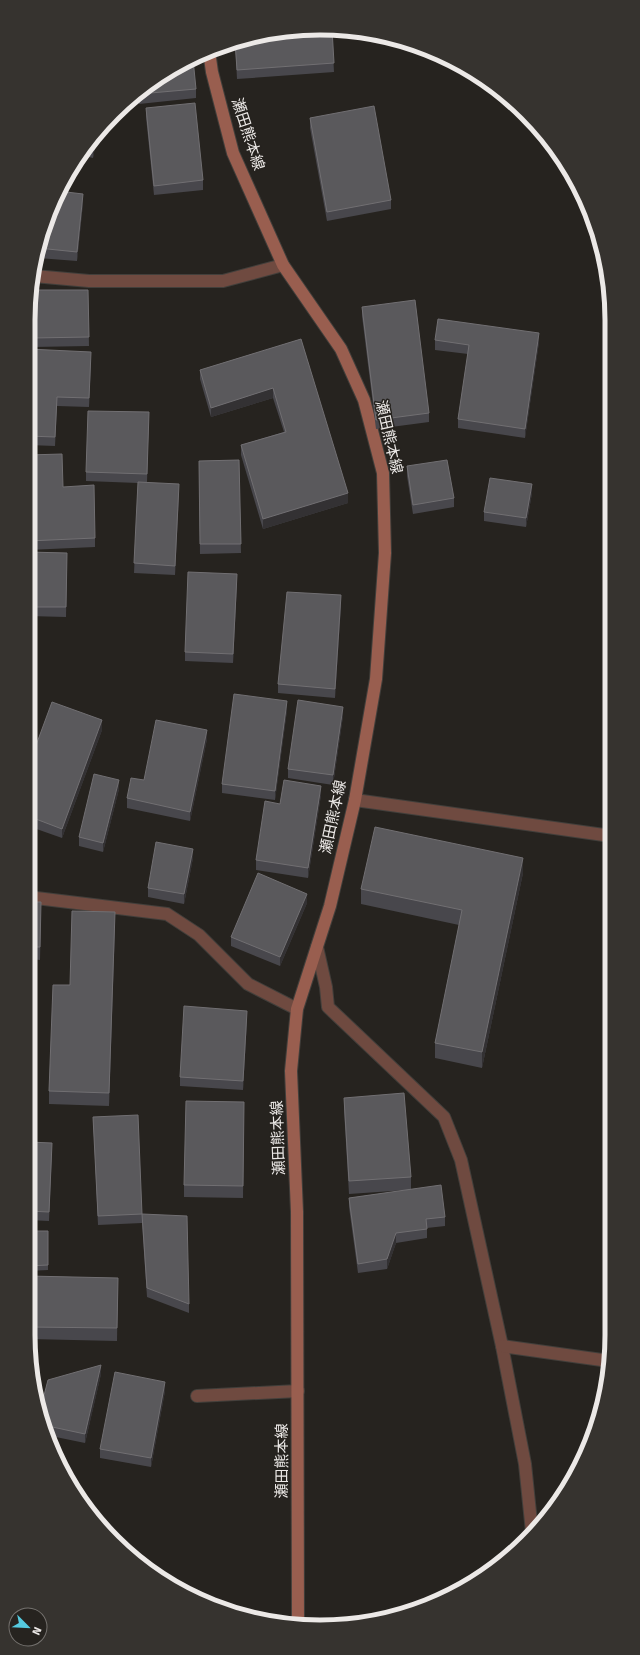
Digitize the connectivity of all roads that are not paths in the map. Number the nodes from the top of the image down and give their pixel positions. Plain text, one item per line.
1 (210, 57) edge
2 (283, 265) junction
3 (38, 276) edge
4 (355, 800) junction
5 (605, 835) edge
6 (35, 897) edge
7 (317, 947) junction
8 (297, 1009) junction
9 (502, 1346) junction
10 (604, 1360) edge
11 (298, 1391) junction
12 (197, 1396) dead end
13 (531, 1526) edge
14 (298, 1619) edge

1 - 2 main road, 瀬田熊本線
2 - 3 street
2 - 4 main road, 瀬田熊本線
4 - 5 street
4 - 7 main road, 瀬田熊本線
6 - 8 street
7 - 8 main road, 瀬田熊本線
7 - 9 street
8 - 11 main road, 瀬田熊本線
9 - 10 street
9 - 13 street
11 - 12 street
11 - 14 main road, 瀬田熊本線

